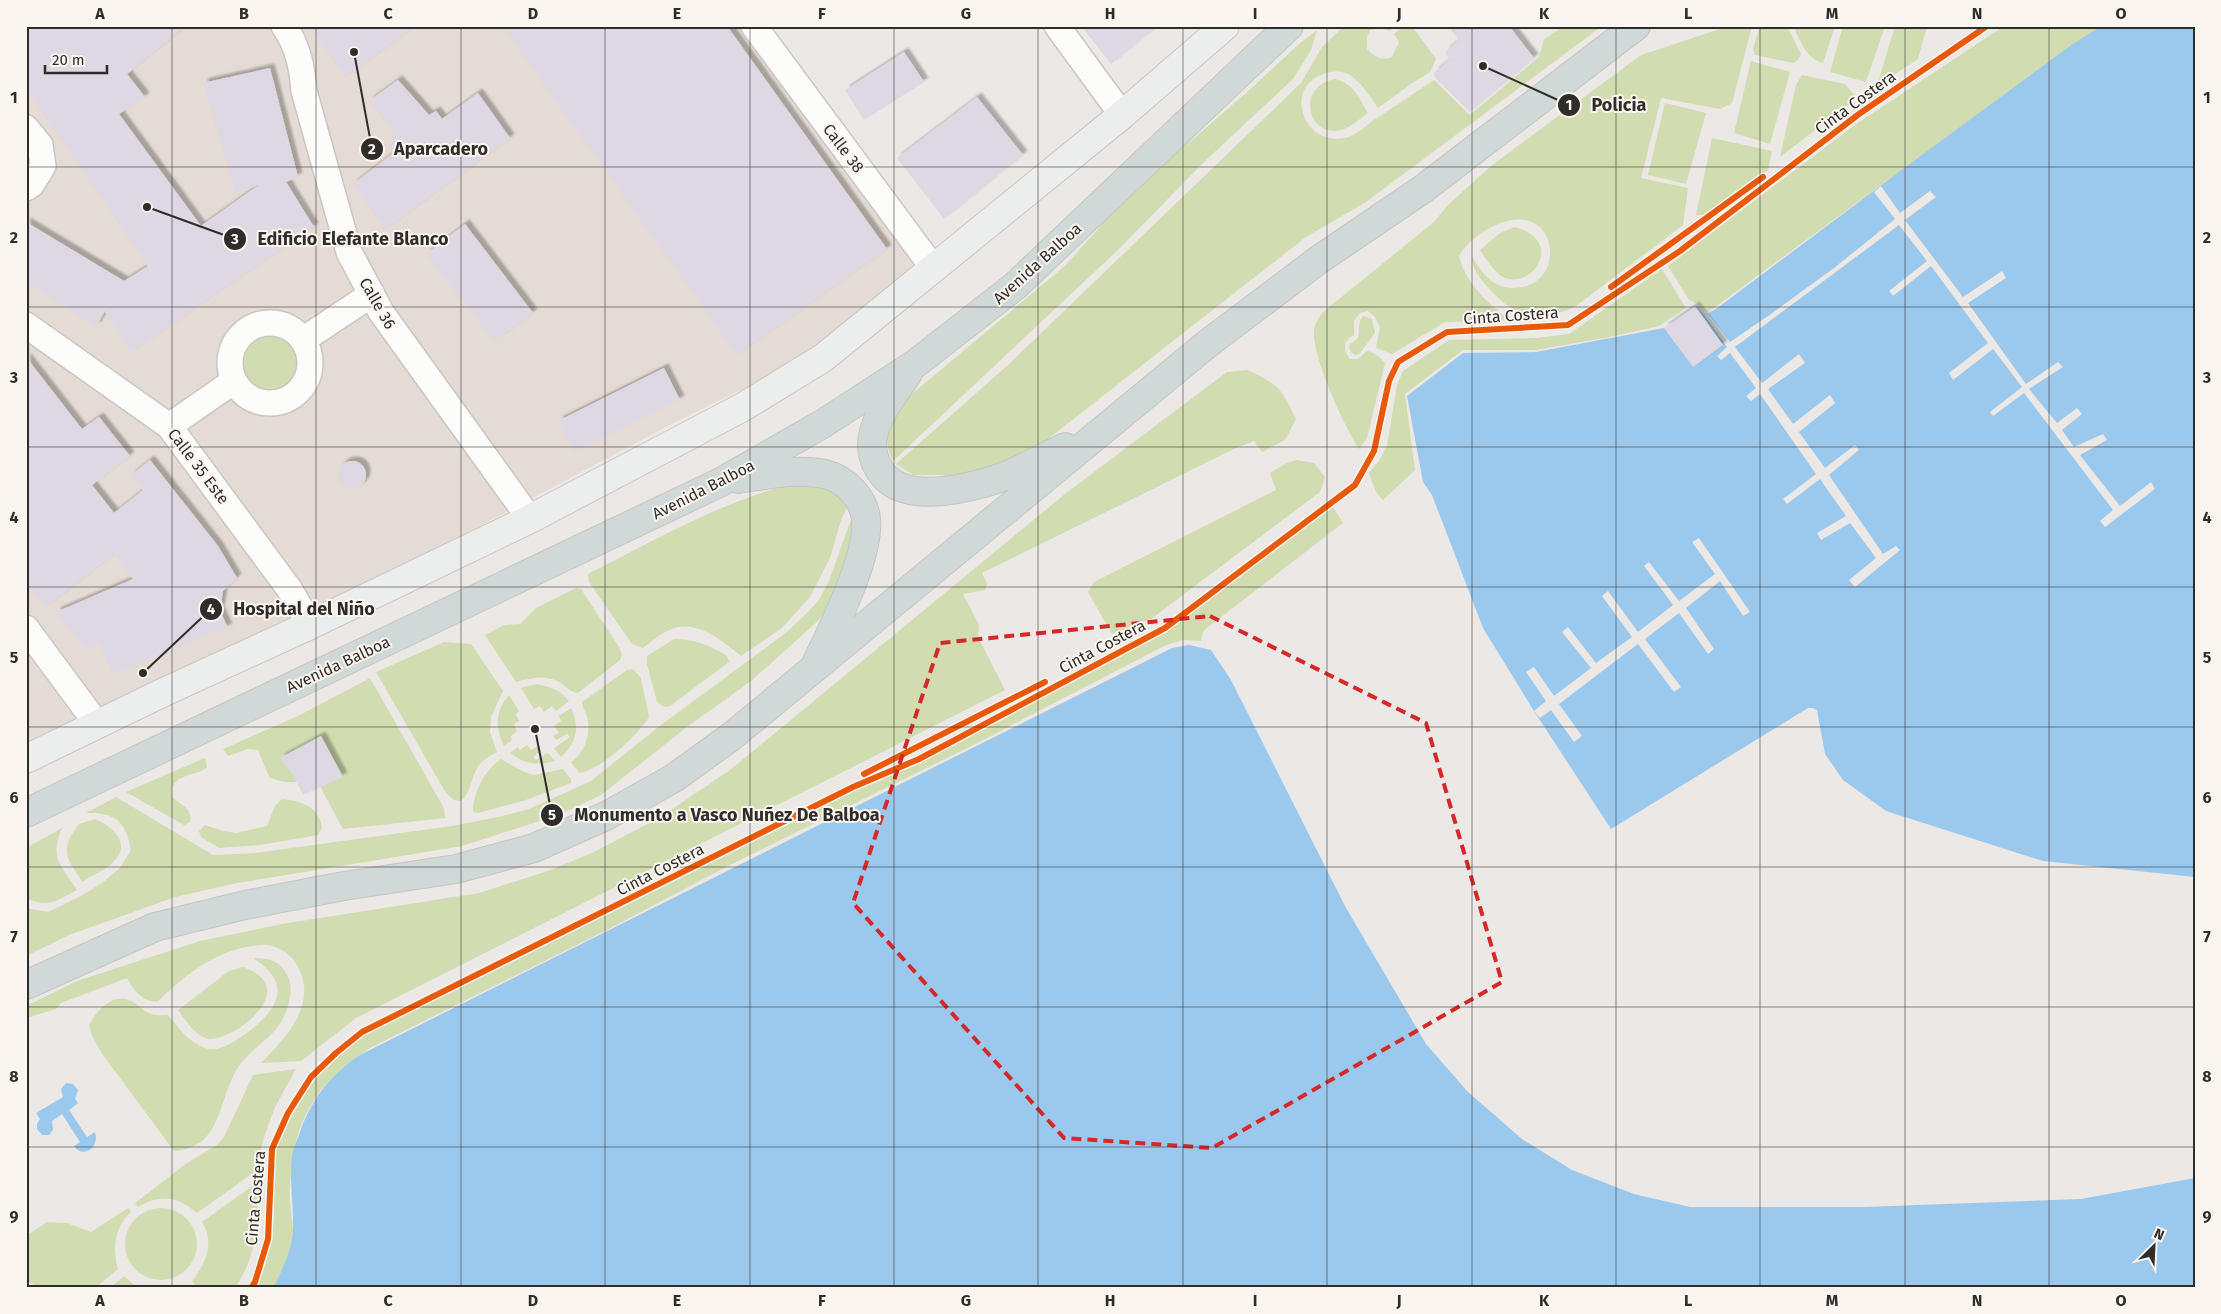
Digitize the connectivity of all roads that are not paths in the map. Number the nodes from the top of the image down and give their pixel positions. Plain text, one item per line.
1 (284, 26) edge
2 (754, 26) edge
3 (1057, 26) edge
4 (1225, 26) edge
5 (1289, 26) edge
6 (1636, 26) edge
7 (1122, 115) junction
8 (26, 128) edge
9 (26, 188) edge
10 (934, 269) junction
11 (372, 294) junction
12 (26, 324) edge
13 (303, 340) junction
14 (915, 364) junction
15 (234, 382) junction
16 (170, 426) junction
17 (1106, 427) junction
18 (721, 482) junction
19 (530, 519) junction
20 (310, 625) junction
21 (26, 628) edge
22 (815, 668) junction
23 (97, 724) junction
24 (26, 759) edge
25 (26, 813) edge
26 (26, 985) edge

1 - 11 street, Calle 36
2 - 10 street, Calle 38
3 - 7 street
4 - 7 main road
5 - 14 highway, Avenida Balboa
6 - 17 highway
7 - 10 main road
8 - 9 street
10 - 19 main road
11 - 13 street
11 - 19 street, Calle 36
12 - 16 street, Calle 35 Este
13 - 15 street
13 - 15 street
14 - 17 highway
14 - 18 highway, Avenida Balboa
15 - 16 street
16 - 20 street, Calle 35 Este
17 - 22 highway
18 - 22 highway
18 - 25 highway, Avenida Balboa
19 - 20 main road
20 - 23 main road
21 - 23 street
22 - 26 highway
23 - 24 main road

